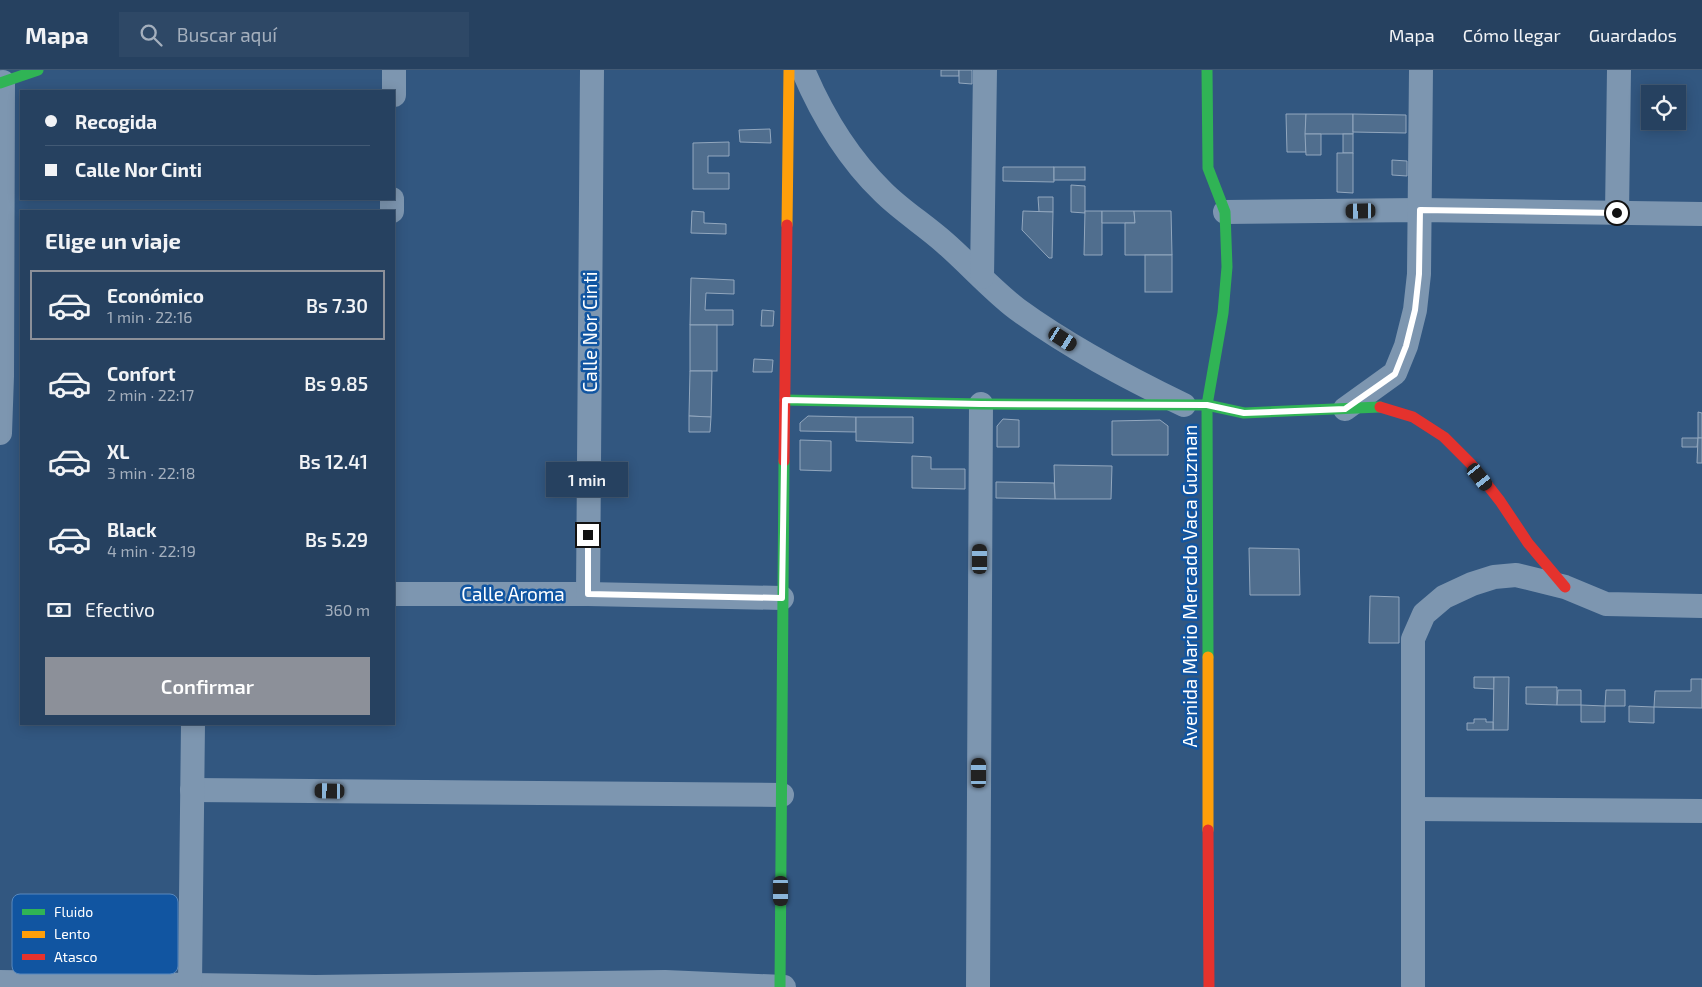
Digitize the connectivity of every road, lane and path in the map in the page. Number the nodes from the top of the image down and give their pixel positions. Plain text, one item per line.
1 (38, 70) edge
2 (394, 70) edge
3 (592, 70) edge
4 (790, 70) edge
5 (803, 70) edge
6 (986, 70) edge
7 (1207, 70) edge
8 (1421, 70) edge
9 (1619, 70) edge
10 (2, 82) edge
11 (394, 90) edge
12 (12, 193) edge
13 (1420, 210) junction
14 (1225, 212) junction
15 (1617, 213) junction
16 (1702, 214) edge
17 (982, 277) junction
18 (12, 377) edge
19 (785, 400) junction
20 (981, 404) junction
21 (1196, 405) junction
22 (1345, 409) junction
23 (0, 433) edge
24 (1565, 587) junction
25 (395, 594) edge
26 (588, 594) junction
27 (782, 598) junction
28 (1702, 606) edge
29 (193, 725) edge
30 (192, 790) junction
31 (782, 795) junction
32 (1413, 809) junction
33 (1702, 811) edge
34 (0, 982) edge
35 (190, 984) junction
36 (665, 985) edge
37 (315, 987) edge
38 (780, 987) edge
39 (784, 987) edge
40 (978, 987) edge
41 (1209, 987) edge
42 (1413, 987) edge

1 - 10 street
2 - 11 street
3 - 26 street, Calle Nor Cinti
4 - 19 street
5 - 17 street
6 - 17 street
7 - 14 street, Avenida Mario Mercado Vaca Guzman
8 - 13 street
9 - 15 street
10 - 12 street
12 - 18 street
13 - 14 street
13 - 15 street
13 - 22 street
14 - 21 street, Avenida Mario Mercado Vaca Guzman
15 - 16 street
17 - 21 street
18 - 23 street
19 - 20 street
19 - 27 street
20 - 21 street
20 - 40 street
21 - 22 street
21 - 41 street, Avenida Mario Mercado Vaca Guzman
22 - 24 street
24 - 28 street
24 - 32 street
25 - 26 street, Calle Aroma
26 - 27 street, Calle Aroma
27 - 31 street
29 - 30 street
30 - 31 street
30 - 35 street
31 - 38 street
32 - 33 street
32 - 42 street
34 - 35 street
35 - 37 street
36 - 37 street
36 - 38 street
38 - 39 street

